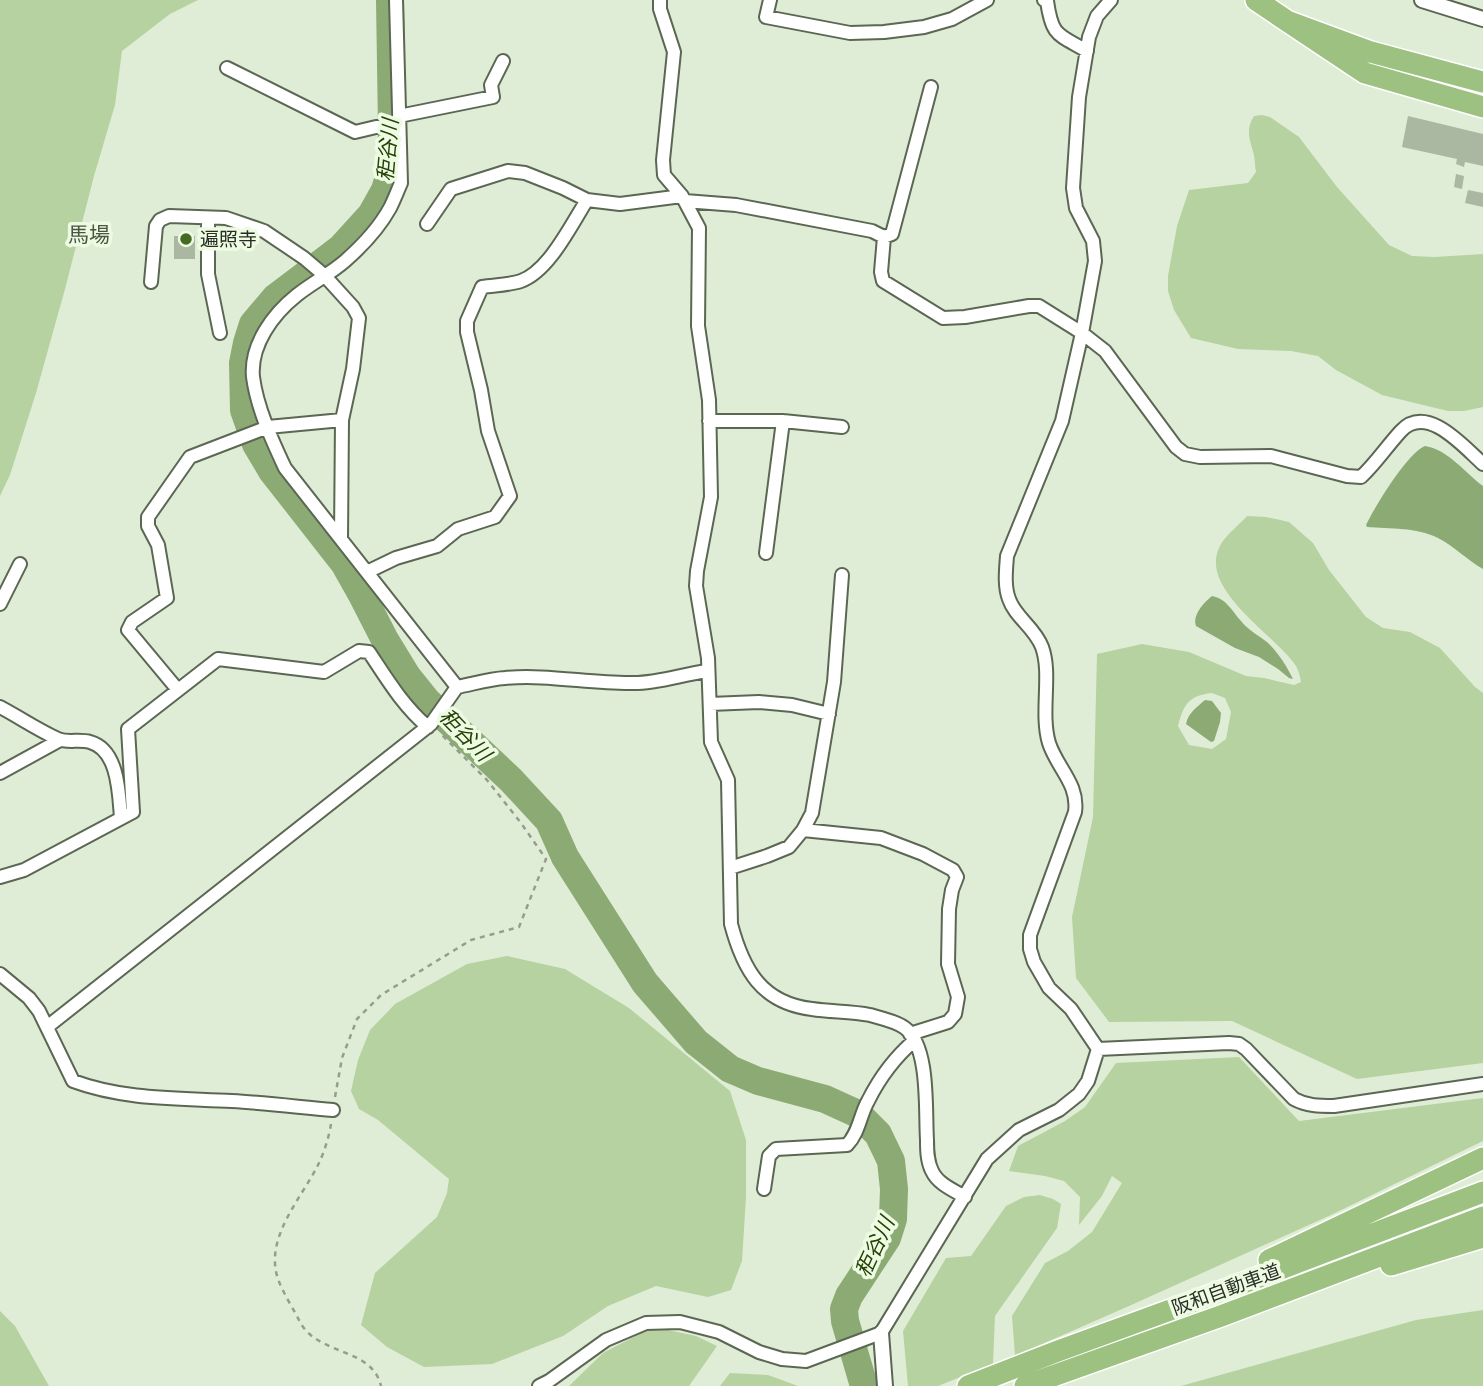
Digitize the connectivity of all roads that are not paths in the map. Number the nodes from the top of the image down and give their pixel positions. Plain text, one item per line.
1 (396, 0) edge
2 (660, 0) edge
3 (770, 0) edge
4 (987, 0) edge
5 (1044, 0) edge
6 (1111, 0) edge
7 (1256, 0) edge
8 (1422, 0) edge
9 (1483, 19) edge
10 (1287, 21) junction
11 (1087, 51) junction
12 (503, 61) dead end
13 (227, 68) dead end
14 (1483, 82) edge
15 (931, 87) dead end
16 (1483, 107) edge
17 (399, 122) junction
18 (683, 199) junction
19 (587, 201) junction
20 (208, 218) junction
21 (427, 224) dead end
22 (884, 237) junction
23 (323, 275) junction
24 (151, 282) dead end
25 (220, 333) dead end
26 (1082, 333) junction
27 (342, 421) junction
28 (709, 421) junction
29 (783, 421) junction
30 (268, 427) junction
31 (842, 427) dead end
32 (1483, 464) edge
33 (341, 539) junction
34 (765, 552) dead end
35 (20, 564) dead end
36 (367, 572) junction
37 (842, 575) dead end
38 (0, 604) edge
39 (708, 671) junction
40 (457, 687) junction
41 (178, 691) junction
42 (710, 704) junction
43 (0, 707) edge
44 (829, 714) junction
45 (430, 725) junction
46 (60, 740) junction
47 (0, 773) edge
48 (121, 818) junction
49 (803, 830) junction
50 (730, 868) junction
51 (0, 877) edge
52 (0, 974) edge
53 (47, 1027) junction
54 (912, 1037) junction
55 (1098, 1049) junction
56 (1483, 1084) edge
57 (333, 1110) road end
58 (1483, 1158) edge
59 (764, 1189) dead end
60 (1483, 1192) edge
61 (965, 1197) junction
62 (1483, 1217) edge
63 (1483, 1237) edge
64 (1221, 1316) junction
65 (881, 1333) junction
66 (1058, 1351) junction
67 (539, 1386) edge
68 (885, 1386) edge
69 (968, 1386) edge
70 (1025, 1386) edge

1 - 17 street
2 - 18 street
3 - 4 street
5 - 11 street
6 - 11 street
7 - 10 highway
8 - 9 street
10 - 14 highway
10 - 16 highway
11 - 26 street
12 - 17 street
13 - 17 street
15 - 22 street
17 - 23 street
18 - 19 street
18 - 22 street
18 - 28 street
19 - 21 street
19 - 36 street
20 - 23 street
20 - 24 street
20 - 25 street
22 - 26 street
23 - 27 street
23 - 30 street
26 - 32 street
26 - 55 street
27 - 30 street
27 - 33 street
28 - 29 street
28 - 39 street
29 - 31 street
29 - 34 street
30 - 33 street
30 - 41 street
33 - 36 street
35 - 38 street
36 - 40 street
37 - 44 street
39 - 40 street
39 - 42 street
40 - 45 street
41 - 45 street
41 - 48 street
42 - 44 street
42 - 50 street
43 - 46 street
44 - 49 street
45 - 53 street
46 - 47 street
46 - 48 street
48 - 51 street
49 - 50 street
49 - 54 street
50 - 54 street
52 - 53 street
53 - 57 street
54 - 59 street
54 - 61 street
55 - 56 street
55 - 61 street
58 - 66 highway
60 - 66 highway, 阪和自動車道
61 - 65 street
62 - 64 highway, 阪和自動車道
63 - 64 highway
64 - 70 highway, 阪和自動車道
65 - 67 street
65 - 68 street
66 - 69 highway, 阪和自動車道

